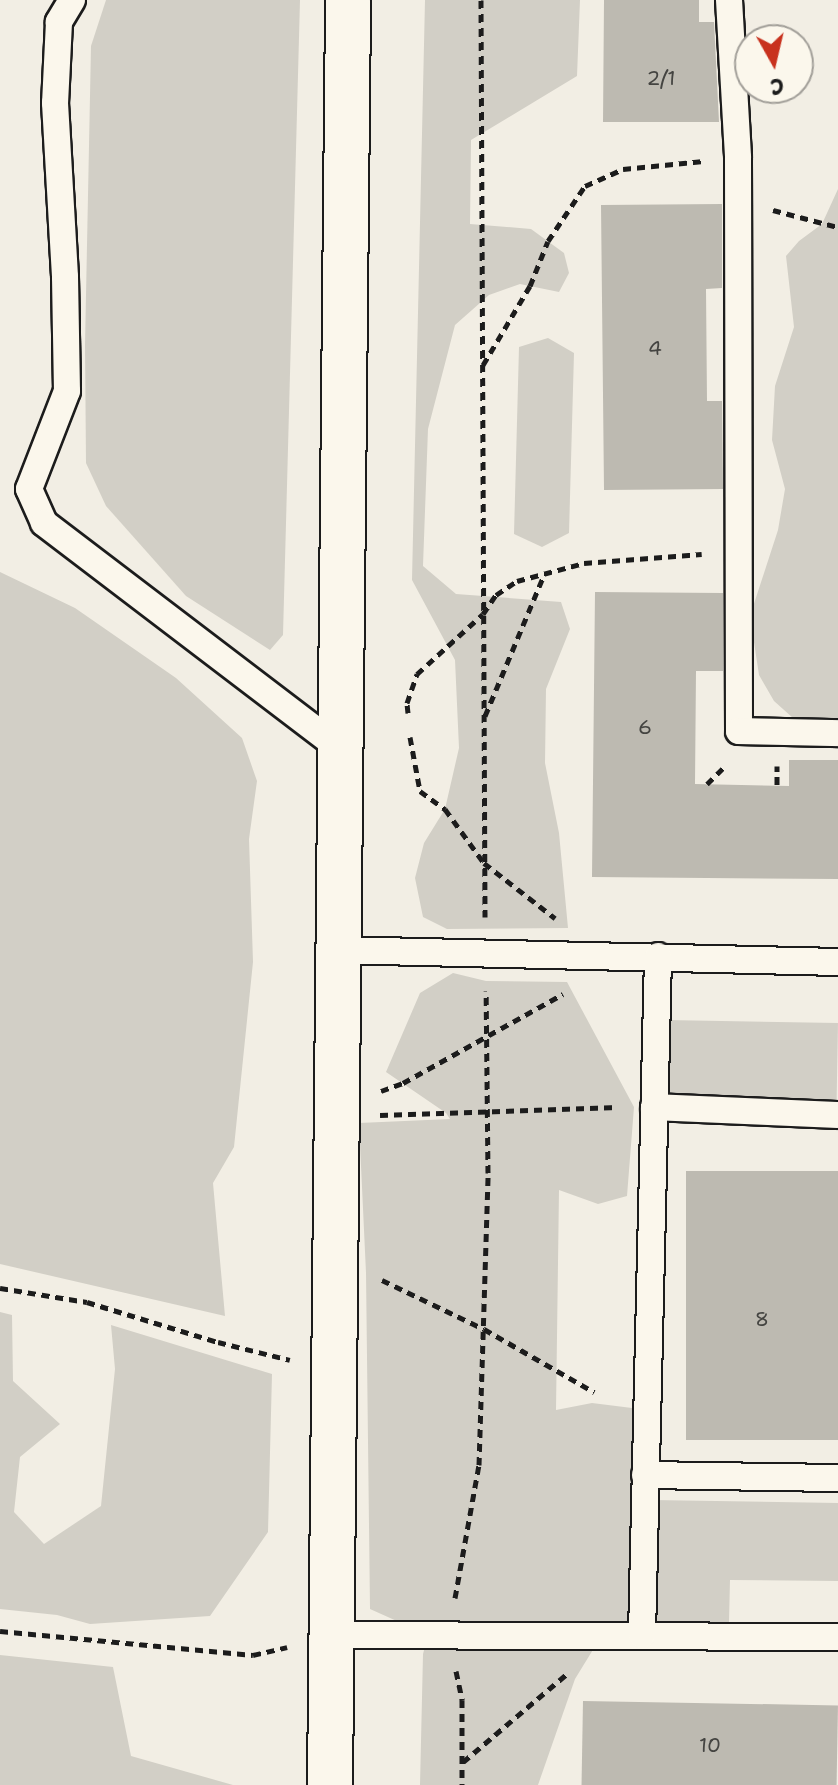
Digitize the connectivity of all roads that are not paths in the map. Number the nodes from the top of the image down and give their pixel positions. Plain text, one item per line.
1 (72, 0) edge
2 (348, 0) edge
3 (729, 0) edge
4 (838, 733) edge
5 (338, 747) junction
6 (337, 950) junction
7 (658, 956) junction
8 (838, 962) edge
9 (654, 1107) junction
10 (838, 1115) edge
11 (645, 1475) junction
12 (838, 1478) edge
13 (331, 1635) junction
14 (634, 1635) junction
15 (838, 1637) edge
16 (330, 1785) edge

1 - 5 lane
2 - 5 main road
3 - 4 lane
5 - 6 main road
6 - 7 lane
6 - 13 main road
7 - 8 lane
7 - 9 lane
9 - 10 lane
9 - 11 lane
11 - 12 lane
11 - 14 lane
13 - 14 lane
13 - 16 main road
14 - 15 lane

